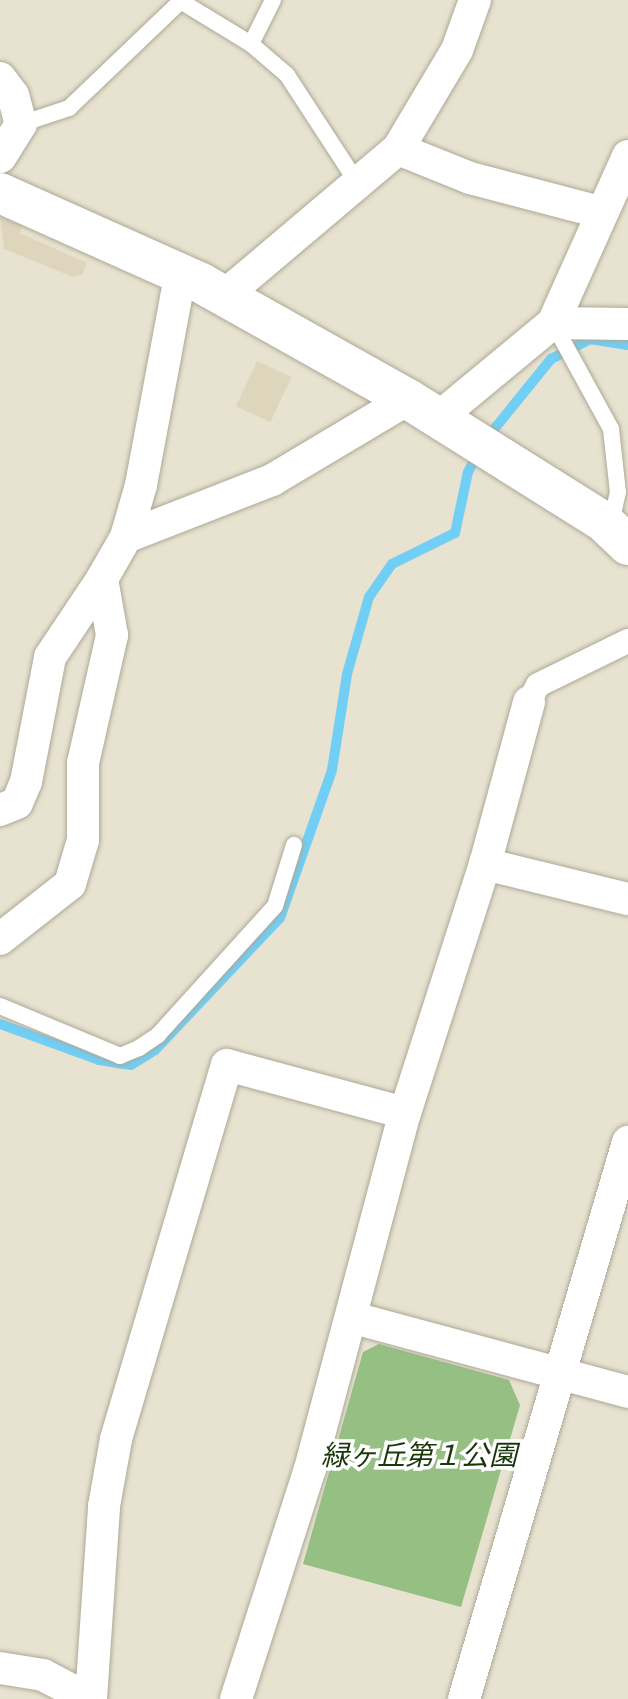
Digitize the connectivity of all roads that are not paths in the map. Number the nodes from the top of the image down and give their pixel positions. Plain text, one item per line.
1 (273, 0) edge
2 (475, 0) edge
3 (182, 1) edge
4 (251, 44) junction
5 (0, 78) edge
6 (21, 124) junction
7 (398, 149) junction
8 (628, 156) edge
9 (0, 157) edge
10 (358, 184) junction
11 (0, 193) edge
12 (600, 212) junction
13 (180, 276) junction
14 (224, 296) junction
15 (553, 323) junction
16 (628, 324) edge
17 (423, 409) junction
18 (619, 536) edge
19 (126, 537) junction
20 (102, 579) junction
21 (628, 641) edge
22 (529, 702) joint
23 (0, 810) edge
24 (294, 845) dead end
25 (485, 864) junction
26 (628, 899) edge
27 (0, 939) edge
28 (0, 1006) edge
29 (405, 1113) junction
30 (628, 1142) edge
31 (354, 1318) junction
32 (562, 1370) junction
33 (628, 1392) edge
34 (0, 1668) edge
35 (90, 1699) edge
36 (236, 1699) edge
37 (464, 1699) edge

1 - 4 lane
2 - 7 street
3 - 4 lane
3 - 6 lane
4 - 10 lane
5 - 6 street
6 - 9 street
7 - 10 street
7 - 12 street
8 - 12 street
10 - 14 street
11 - 13 street
12 - 15 street
13 - 14 street
13 - 19 street
14 - 17 street
15 - 16 street
15 - 17 street
15 - 18 lane
17 - 18 street
17 - 19 street
19 - 20 street
20 - 23 street
20 - 27 street
21 - 22 street
22 - 25 street
24 - 28 lane
25 - 26 street
25 - 29 street
29 - 31 street
29 - 35 street
30 - 32 street
31 - 32 street
31 - 36 street
32 - 33 street
32 - 37 street
34 - 35 street

